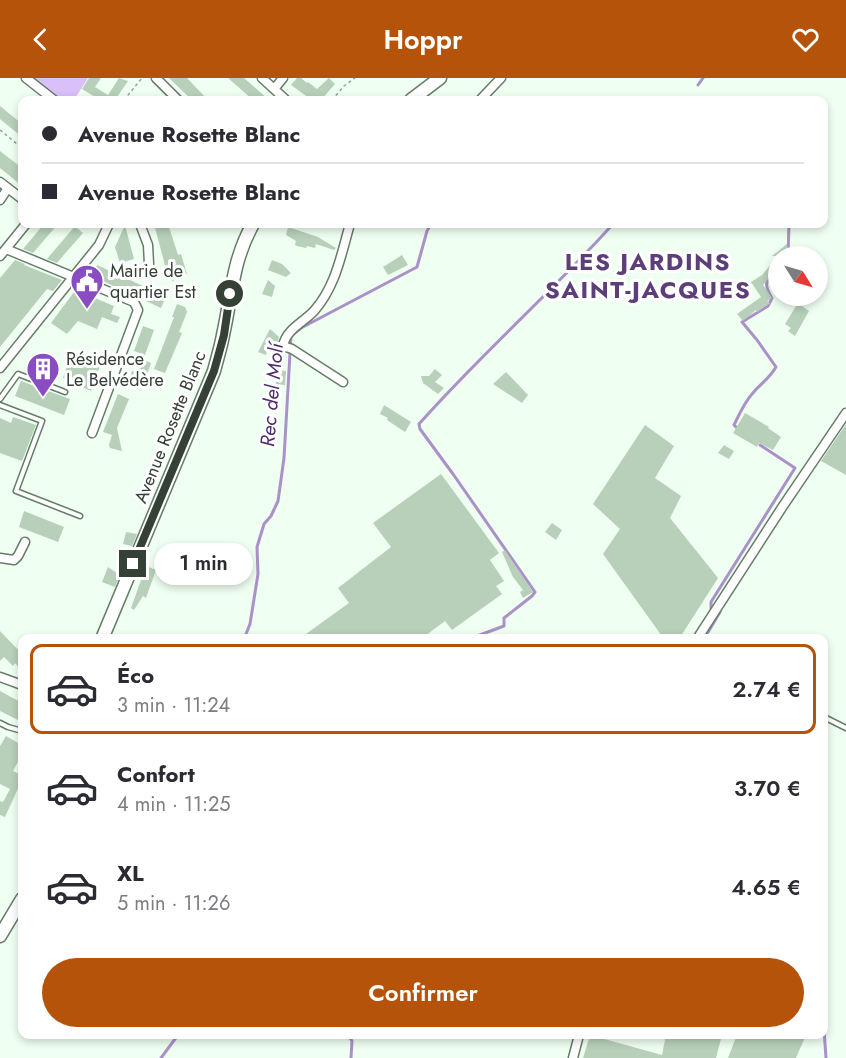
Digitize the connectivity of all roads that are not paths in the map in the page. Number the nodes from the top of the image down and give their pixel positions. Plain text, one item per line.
1 (26, 78) edge
2 (156, 78) edge
3 (261, 78) edge
4 (283, 78) edge
5 (440, 78) edge
6 (501, 78) edge
7 (274, 89) junction
8 (49, 96) edge
9 (174, 96) edge
10 (282, 96) edge
11 (416, 96) edge
12 (484, 96) edge
13 (0, 182) edge
14 (8, 188) junction
15 (18, 196) edge
16 (0, 200) edge
17 (23, 228) edge
18 (107, 228) edge
19 (142, 228) edge
20 (251, 228) edge
21 (349, 228) edge
22 (6, 249) junction
23 (0, 256) edge
24 (149, 264) dead end
25 (73, 278) junction
26 (0, 368) edge
27 (343, 382) dead end
28 (65, 392) dead end
29 (0, 399) edge
30 (0, 405) edge
31 (846, 413) edge
32 (92, 434) dead end
33 (80, 516) dead end
34 (25, 542) dead end
35 (0, 558) edge
36 (104, 634) edge
37 (700, 634) edge
38 (0, 676) edge
39 (18, 683) edge
40 (828, 719) edge
41 (0, 723) edge
42 (846, 728) edge
43 (18, 730) edge
44 (18, 906) edge
45 (0, 936) edge
46 (578, 1039) edge
47 (573, 1058) edge

1 - 8 street
2 - 9 street
3 - 7 street
4 - 7 street
5 - 11 main road
6 - 12 street
7 - 10 street
13 - 14 street
14 - 15 street
14 - 16 street
17 - 22 street
18 - 25 street
19 - 24 street
20 - 36 main road, Avenue Rosette Blanc
21 - 27 street
22 - 23 street
22 - 25 street
25 - 26 street
25 - 32 street
28 - 29 lane
30 - 33 lane
31 - 37 street
34 - 35 street
38 - 39 street
40 - 42 lane
41 - 43 lane
44 - 45 main road
46 - 47 street

